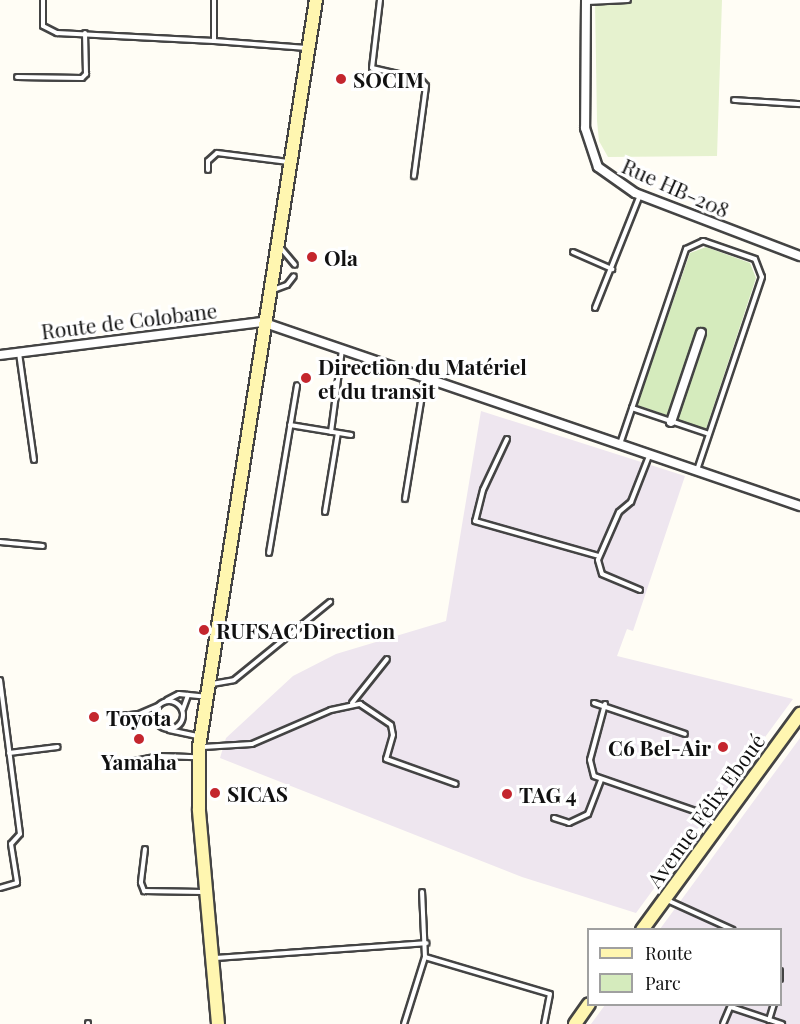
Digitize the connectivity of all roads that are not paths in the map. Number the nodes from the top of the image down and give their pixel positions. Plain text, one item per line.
1 (43, 0) edge
2 (214, 0) edge
3 (316, 0) edge
4 (380, 0) edge
5 (628, 0) edge
6 (586, 1) edge
7 (85, 33) junction
8 (214, 41) junction
9 (309, 48) junction
10 (17, 77) dead end
11 (735, 100) dead end
12 (800, 104) edge
13 (289, 162) junction
14 (208, 170) dead end
15 (414, 176) dead end
16 (640, 195) junction
17 (275, 242) junction
18 (573, 252) dead end
19 (800, 256) edge
20 (294, 265) dead end
21 (612, 269) junction
22 (294, 276) dead end
23 (267, 292) junction
24 (595, 308) dead end
25 (262, 321) junction
26 (701, 333) dead end
27 (342, 348) junction
28 (19, 352) junction
29 (0, 355) edge
30 (425, 377) junction
31 (297, 385) dead end
32 (632, 408) junction
33 (671, 422) junction
34 (290, 425) junction
35 (331, 432) junction
36 (338, 433) junction
37 (351, 435) dead end
38 (709, 435) junction
39 (507, 439) dead end
40 (620, 444) junction
41 (649, 454) junction
42 (34, 460) dead end
43 (697, 470) junction
44 (405, 499) dead end
45 (800, 506) edge
46 (325, 513) dead end
47 (0, 542) edge
48 (43, 546) dead end
49 (269, 554) dead end
50 (599, 556) junction
51 (640, 590) dead end
52 (330, 602) dead end
53 (387, 659) dead end
54 (0, 680) edge
55 (207, 690) junction
56 (188, 694) junction
57 (164, 702) junction
58 (594, 702) dead end
59 (351, 703) junction
60 (604, 704) junction
61 (158, 706) junction
62 (183, 713) junction
63 (139, 714) junction
64 (800, 714) edge
65 (118, 716) dead end
66 (157, 723) junction
67 (166, 729) junction
68 (685, 734) dead end
69 (58, 747) dead end
70 (199, 747) junction
71 (9, 753) junction
72 (115, 765) dead end
73 (602, 780) junction
74 (456, 784) dead end
75 (554, 818) dead end
76 (718, 826) junction
77 (145, 849) dead end
78 (0, 888) edge
79 (206, 892) junction
80 (422, 892) dead end
81 (663, 898) junction
82 (643, 928) edge
83 (729, 928) edge
84 (426, 943) junction
85 (425, 957) junction
86 (213, 958) junction
87 (588, 1006) edge
88 (731, 1006) edge
89 (774, 1006) edge
90 (769, 1020) junction
91 (218, 1024) edge
92 (404, 1024) edge
93 (544, 1024) edge
94 (575, 1024) edge
95 (723, 1024) edge
96 (782, 1024) edge

1 - 7 lane
2 - 8 lane
3 - 9 street
4 - 15 lane
5 - 6 lane
6 - 16 street, Rue HB-208
7 - 8 lane
7 - 10 lane
8 - 9 lane
9 - 13 street
11 - 12 lane
13 - 14 lane
13 - 17 street
16 - 19 street, Rue HB-208
16 - 21 lane
17 - 20 lane
17 - 23 street
18 - 21 lane
21 - 24 lane
22 - 23 lane
23 - 25 street
25 - 27 street
25 - 28 street, Route de Colobane
25 - 55 street
26 - 33 street
27 - 30 street
27 - 35 lane
28 - 29 street, Route de Colobane
28 - 42 lane
30 - 40 street
30 - 44 lane
31 - 34 lane
32 - 33 lane
32 - 38 lane
32 - 40 lane
33 - 38 lane
34 - 35 lane
34 - 49 lane
35 - 36 lane
36 - 37 lane
36 - 46 lane
38 - 43 lane
39 - 50 lane
40 - 41 street
41 - 43 street
41 - 50 lane
43 - 45 street
47 - 48 lane
50 - 51 lane
52 - 55 lane
53 - 59 lane
54 - 71 lane
55 - 56 lane
55 - 70 street
56 - 57 lane
56 - 62 lane
57 - 61 lane
57 - 62 lane
58 - 60 lane
59 - 70 lane
59 - 74 lane
60 - 68 lane
60 - 73 lane
61 - 63 lane
61 - 66 lane
62 - 67 lane
63 - 65 lane
63 - 66 lane
64 - 76 street, Avenue Félix Eboué
66 - 67 lane
67 - 70 lane
69 - 71 lane
70 - 72 lane
70 - 79 street
71 - 78 lane
73 - 75 lane
73 - 76 lane
76 - 81 street, Avenue Félix Eboué
77 - 79 lane
79 - 86 street
80 - 84 lane
81 - 82 street, Avenue Félix Eboué
81 - 83 lane
84 - 85 lane
84 - 86 lane
85 - 92 lane
85 - 93 lane
86 - 91 street
87 - 94 street
88 - 90 lane
88 - 95 lane
89 - 90 lane
90 - 96 lane

